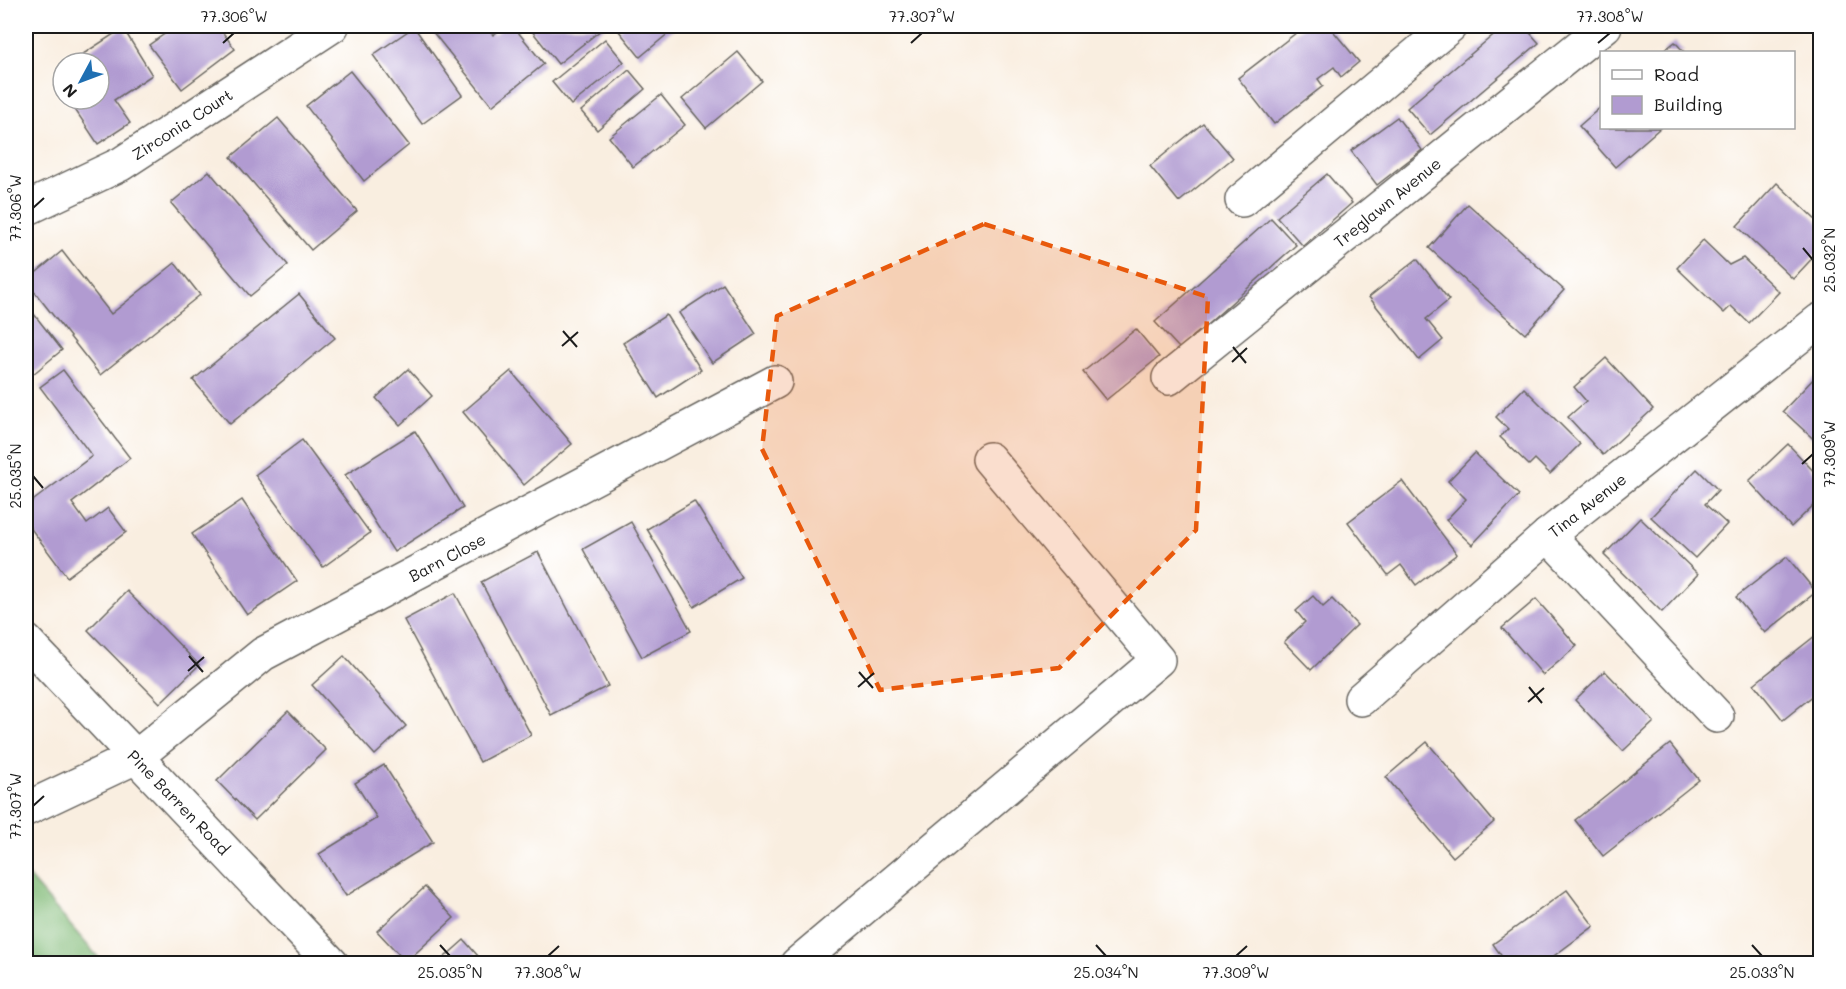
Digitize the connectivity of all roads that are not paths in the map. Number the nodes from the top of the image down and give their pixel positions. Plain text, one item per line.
1 (332, 26) edge
2 (1450, 26) edge
3 (1605, 26) edge
4 (1242, 200) dead end
5 (26, 209) edge
6 (1821, 320) edge
7 (1169, 378) dead end
8 (775, 382) dead end
9 (989, 459) dead end
10 (1548, 536) junction
11 (26, 641) edge
12 (1361, 699) dead end
13 (1717, 716) dead end
14 (136, 757) junction
15 (26, 809) edge
16 (332, 963) edge
17 (797, 963) edge

1 - 5 street, Zirconia Court
2 - 4 street
3 - 7 street, Treglawn Avenue
6 - 10 street, Tina Avenue
8 - 14 street, Barn Close
9 - 17 street
10 - 12 street, Tina Avenue
10 - 13 street
11 - 14 street, Pine Barren Road
14 - 15 street, Barn Close
14 - 16 street, Pine Barren Road

